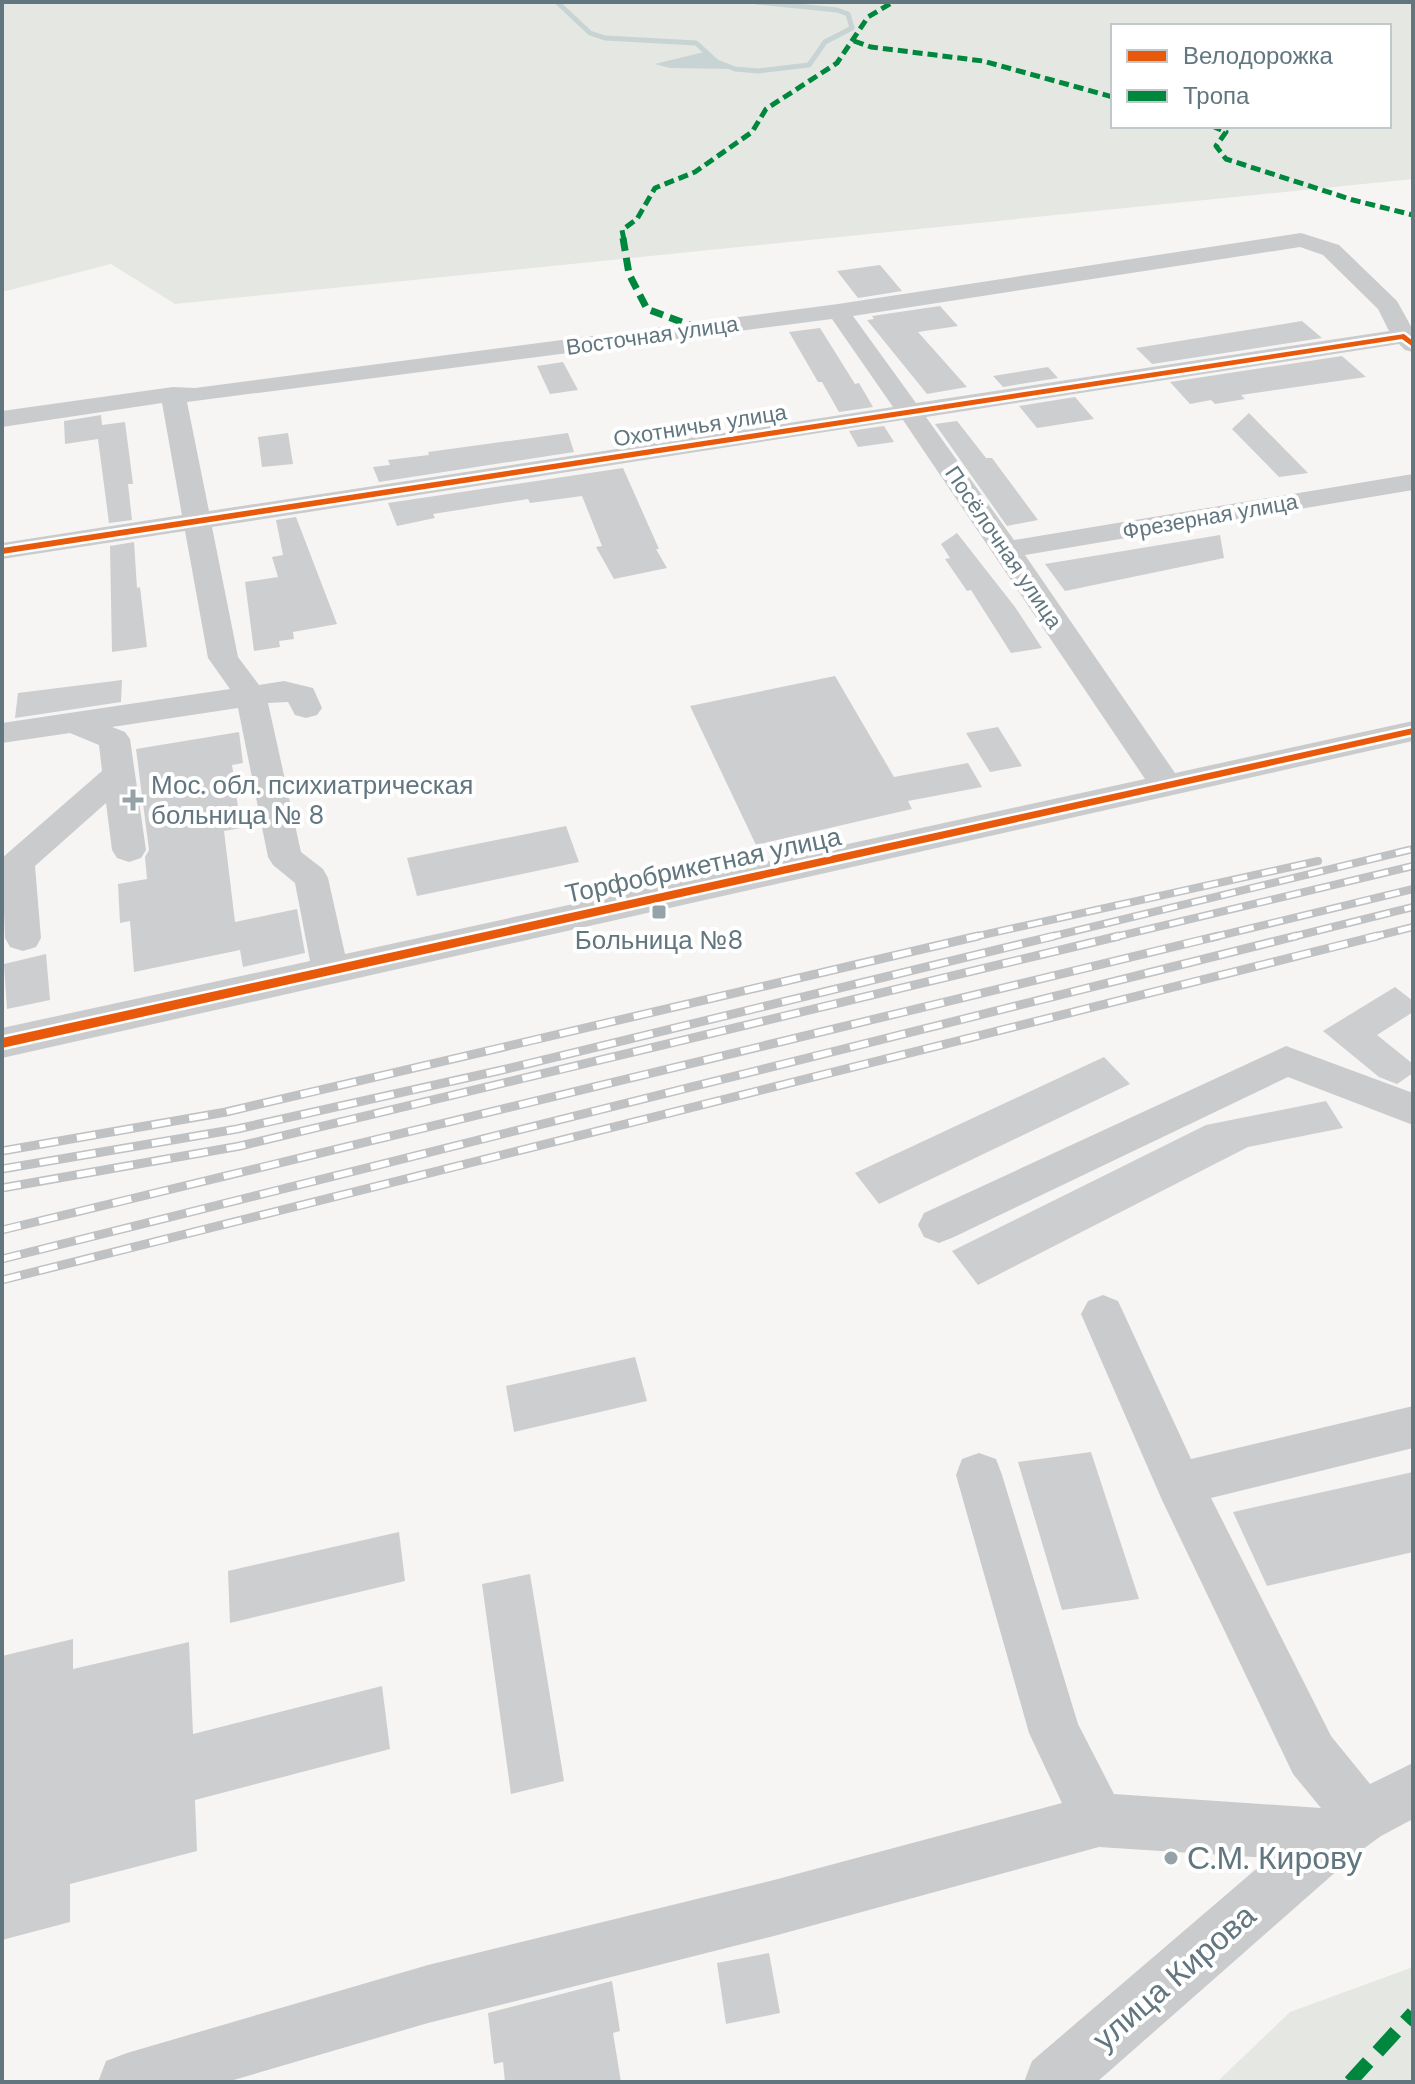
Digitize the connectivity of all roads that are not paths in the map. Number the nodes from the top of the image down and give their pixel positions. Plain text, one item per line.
1 (838, 311) junction
2 (1408, 341) edge
3 (173, 394) junction
4 (911, 413) junction
5 (2, 419) edge
6 (1413, 482) edge
7 (198, 521) junction
8 (1007, 550) junction
9 (2, 551) edge
10 (251, 696) junction
11 (306, 708) dead end
12 (72, 722) junction
13 (1413, 731) edge
14 (2, 733) edge
15 (119, 774) junction
16 (1166, 785) junction
17 (129, 850) dead end
18 (23, 938) dead end
19 (330, 969) junction
20 (2, 1043) edge
21 (1413, 1109) edge
22 (939, 1225) dead end
23 (1103, 1314) dead end
24 (1413, 1427) edge
25 (979, 1475) dead end
26 (1179, 1484) junction
27 (1413, 1790) edge
28 (1099, 1820) junction
29 (1349, 1826) junction
30 (127, 2082) edge
31 (1053, 2082) edge

1 - 2 street, Восточная улица
1 - 3 street, Восточная улица
1 - 4 street, Посёлочная улица
2 - 4 street, Охотничья улица
3 - 5 street, Восточная улица
3 - 7 street
4 - 7 street, Охотничья улица
4 - 8 street, Посёлочная улица
6 - 8 street, Фрезерная улица
7 - 9 street, Охотничья улица
7 - 10 street
8 - 16 street, Посёлочная улица
10 - 11 street
10 - 12 street
10 - 19 street
12 - 14 street
12 - 15 street
13 - 16 street, Торфобрикетная улица
15 - 17 street
15 - 18 street
16 - 19 street, Торфобрикетная улица
19 - 20 street, Торфобрикетная улица
21 - 22 street
23 - 26 street
24 - 26 street
25 - 28 street
26 - 29 street
27 - 29 street, улица Кирова
28 - 29 street
28 - 30 street
29 - 31 street, улица Кирова

